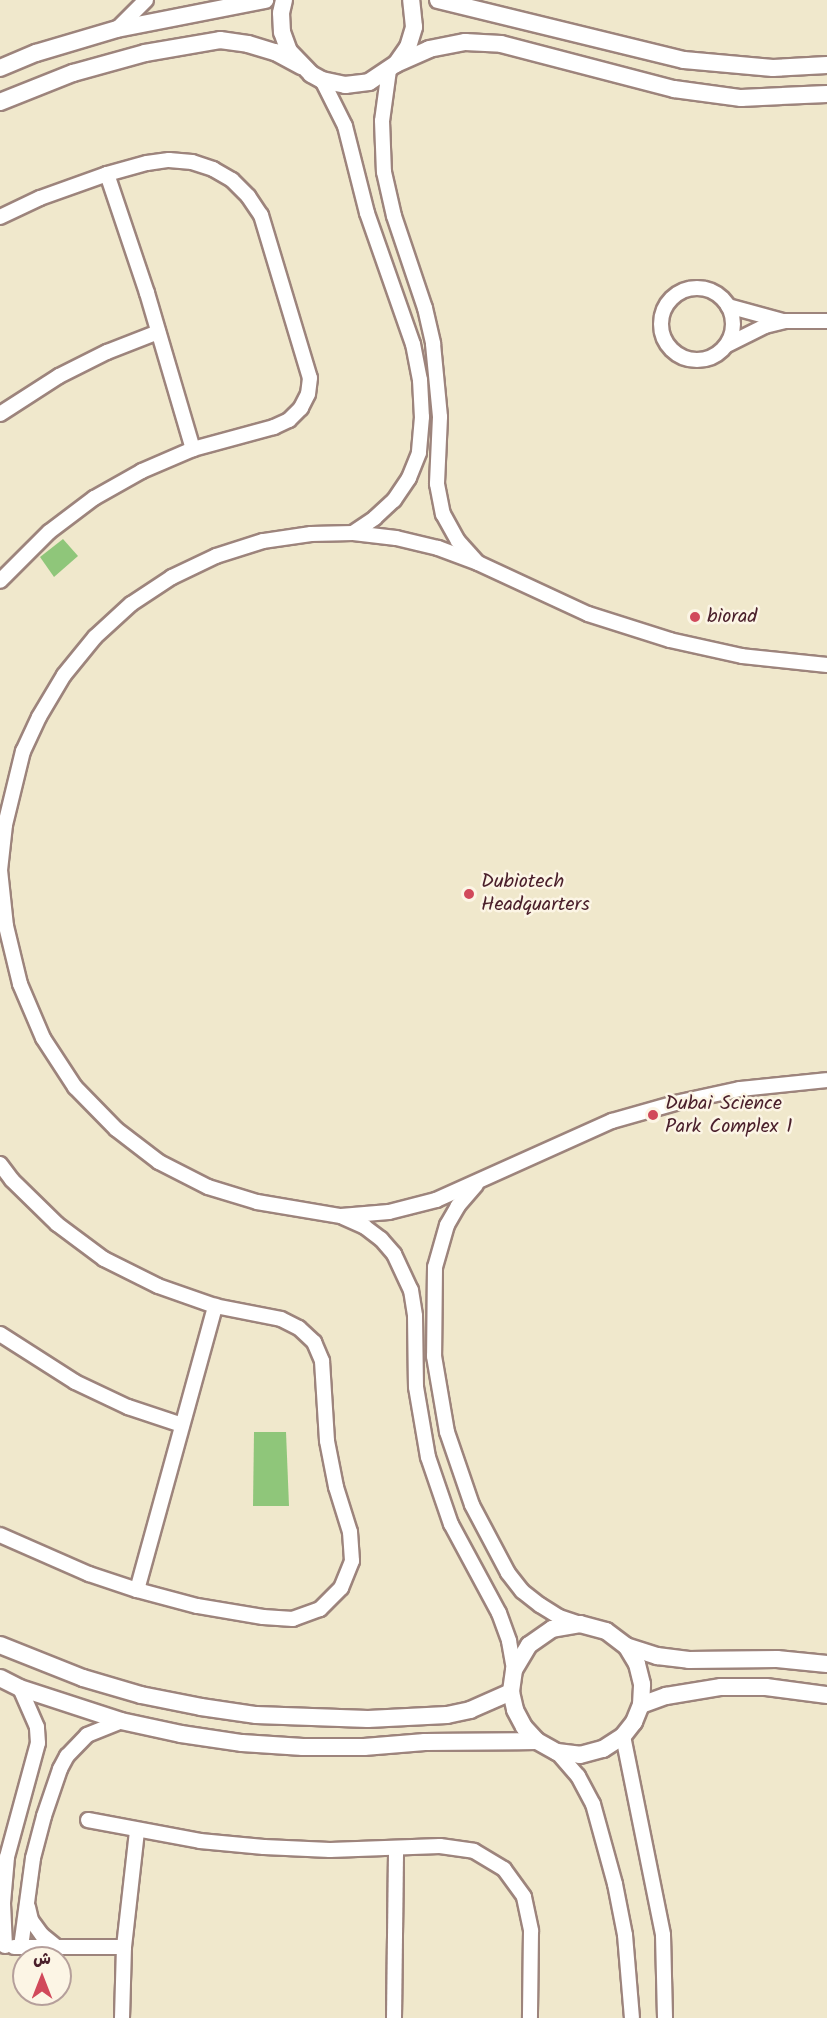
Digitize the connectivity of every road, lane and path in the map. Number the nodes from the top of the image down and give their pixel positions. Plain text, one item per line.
1 (146, 0) edge
2 (265, 0) edge
3 (284, 0) edge
4 (411, 0) edge
5 (438, 0) edge
6 (117, 29) junction
7 (827, 65) edge
8 (301, 66) junction
9 (393, 67) junction
10 (0, 68) edge
11 (322, 80) junction
12 (827, 94) edge
13 (0, 102) edge
14 (107, 174) junction
15 (0, 217) edge
16 (728, 306) junction
17 (785, 321) junction
18 (827, 321) edge
19 (158, 332) junction
20 (727, 345) junction
21 (0, 414) edge
22 (194, 449) junction
23 (353, 533) junction
24 (478, 563) junction
25 (0, 581) edge
26 (827, 665) edge
27 (2, 827) edge
28 (3, 923) edge
29 (827, 1080) edge
30 (0, 1164) edge
31 (480, 1181) junction
32 (341, 1216) junction
33 (215, 1306) junction
34 (0, 1334) edge
35 (182, 1425) junction
36 (0, 1535) edge
37 (137, 1590) junction
38 (580, 1624) junction
39 (0, 1645) edge
40 (626, 1646) junction
41 (827, 1664) edge
42 (514, 1670) junction
43 (0, 1678) edge
44 (20, 1688) junction
45 (511, 1692) junction
46 (827, 1695) edge
47 (640, 1705) junction
48 (121, 1721) junction
49 (623, 1736) junction
50 (537, 1741) junction
51 (557, 1752) junction
52 (88, 1820) dead end
53 (136, 1830) junction
54 (396, 1849) junction
55 (4, 1873) junction
56 (30, 1875) junction
57 (26, 1902) junction
58 (1, 1906) edge
59 (3, 1946) edge
60 (21, 1946) edge
61 (56, 1946) edge
62 (72, 1947) edge
63 (124, 1947) junction
64 (122, 2018) edge
65 (394, 2018) edge
66 (530, 2018) edge
67 (632, 2018) edge
68 (665, 2018) edge

1 - 6 street
2 - 6 street
3 - 8 street
4 - 9 street
5 - 7 street
6 - 10 street
8 - 11 street
8 - 13 street
9 - 11 street
9 - 12 street
9 - 24 street
11 - 23 street
14 - 15 street
14 - 19 street
14 - 22 street
16 - 17 street
16 - 20 street
16 - 20 street
17 - 18 street
17 - 20 street
19 - 21 street
19 - 22 street
22 - 25 street
23 - 24 street
23 - 27 street
24 - 26 street
27 - 28 street
28 - 32 street
29 - 31 street
30 - 33 street
31 - 32 street
31 - 38 street
32 - 42 street
33 - 35 street
33 - 37 street
34 - 35 street
35 - 37 street
36 - 37 street
38 - 40 street
38 - 42 street
39 - 45 street
40 - 41 street
40 - 47 street
42 - 45 street
43 - 44 street
44 - 48 street
44 - 55 street
45 - 50 street
46 - 47 street
47 - 49 street
48 - 50 street
48 - 56 street
49 - 51 street
49 - 68 street
50 - 51 street
51 - 67 street
52 - 53 street
53 - 54 street
53 - 63 street
54 - 65 street
54 - 66 street
55 - 56 street
55 - 58 street
56 - 57 street
57 - 60 street
57 - 61 street
58 - 59 street
62 - 63 street
63 - 64 street

